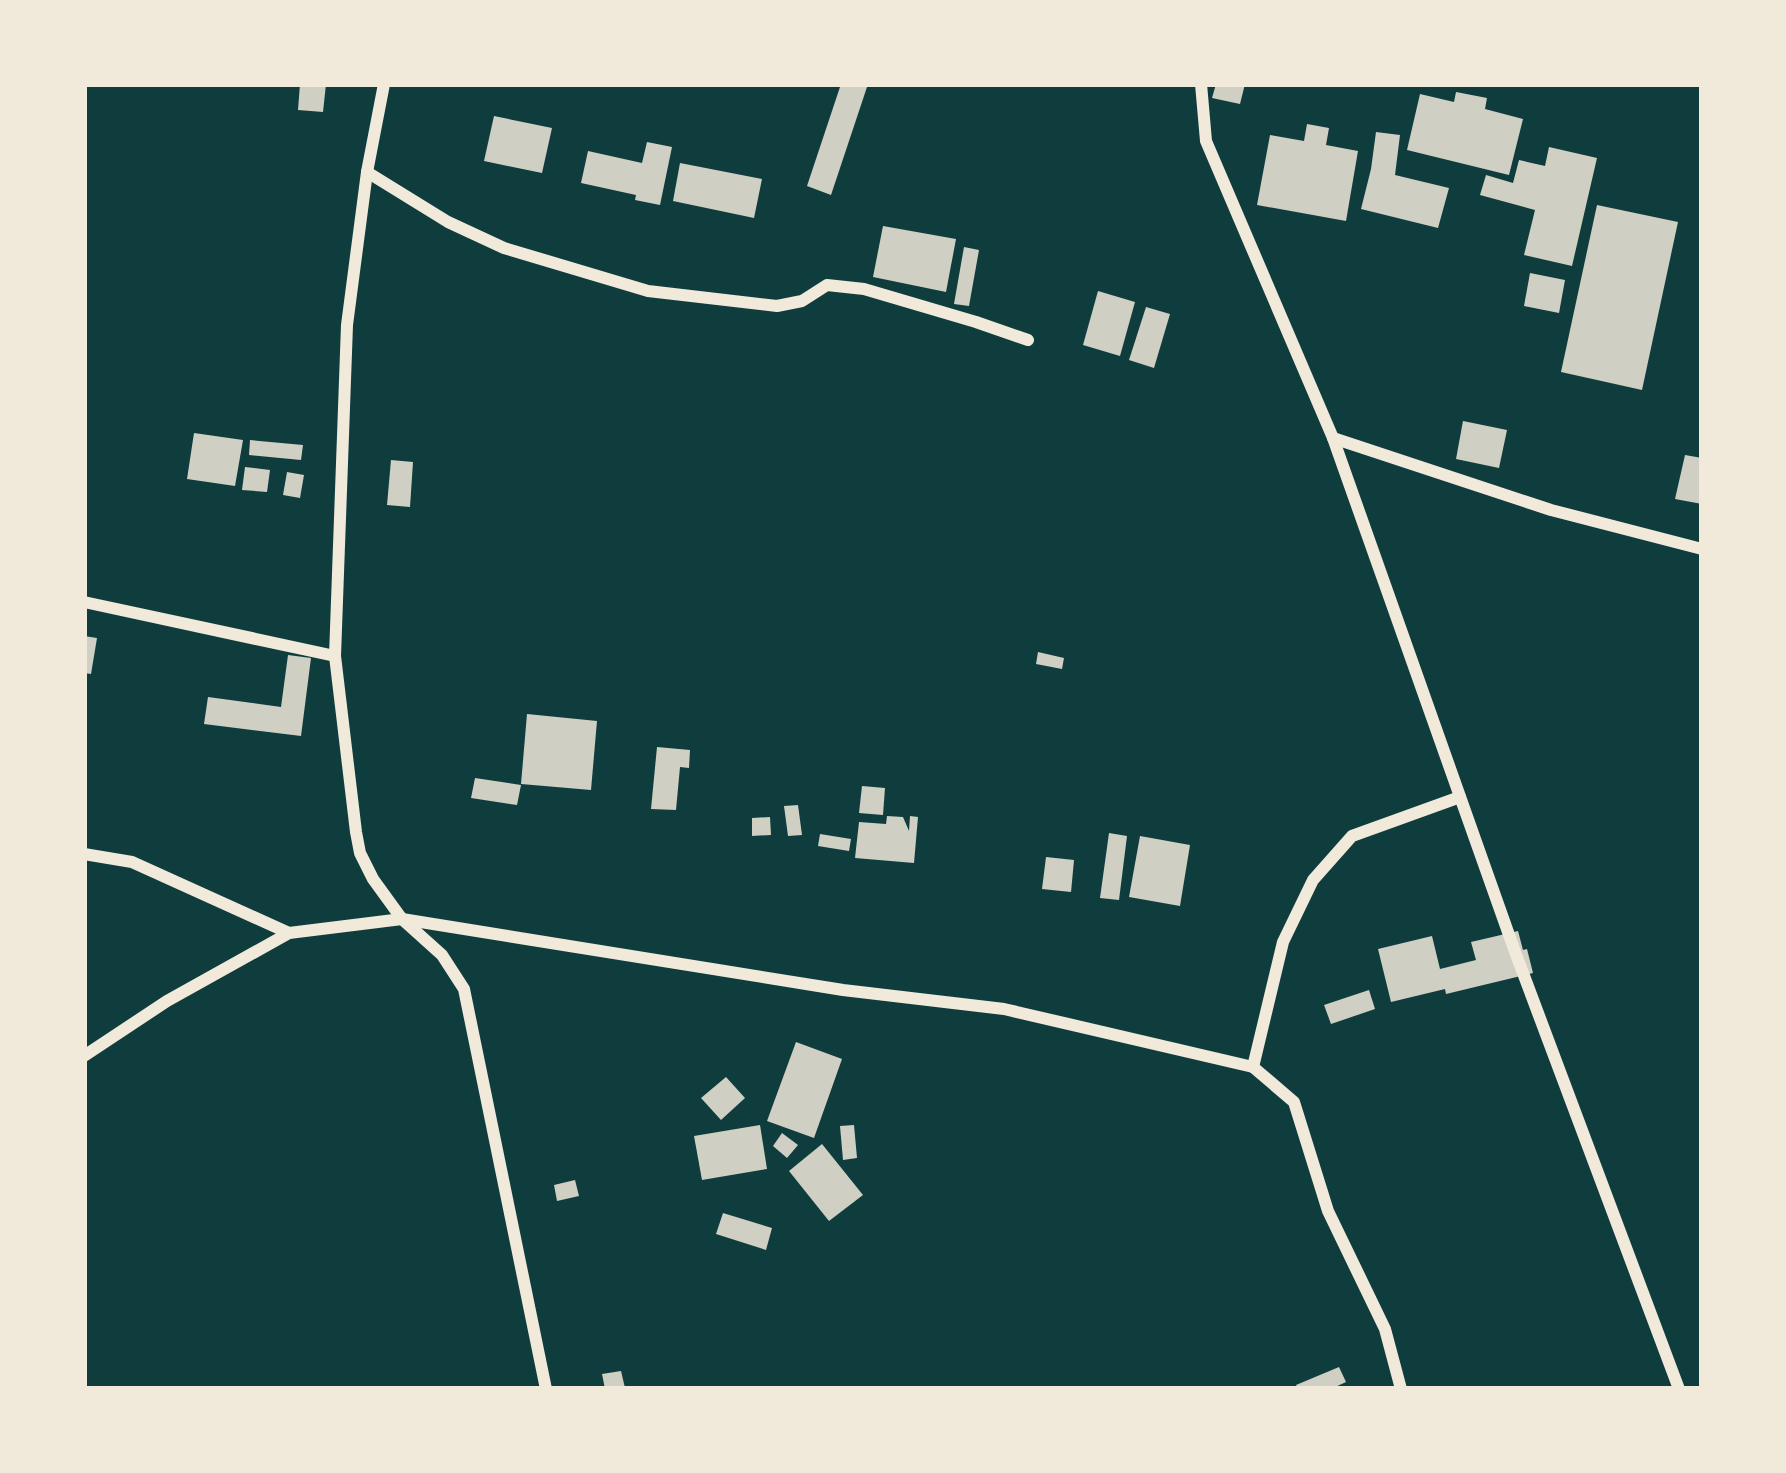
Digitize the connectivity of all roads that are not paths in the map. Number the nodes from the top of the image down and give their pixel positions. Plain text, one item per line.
1 (384, 84) edge
2 (1201, 84) edge
3 (368, 172) junction
4 (1028, 340) dead end
5 (1333, 438) junction
6 (1702, 549) edge
7 (84, 602) edge
8 (335, 656) junction
9 (1460, 797) junction
10 (84, 854) edge
11 (402, 919) junction
12 (289, 933) junction
13 (84, 1056) edge
14 (1253, 1067) junction
15 (545, 1389) edge
16 (1401, 1389) edge
17 (1679, 1389) edge

1 - 3 street
2 - 5 street
3 - 4 street
3 - 8 street
5 - 6 street
5 - 9 street
7 - 8 street
8 - 11 street
9 - 14 street
9 - 17 street
10 - 12 street
11 - 12 street
11 - 14 street
11 - 15 street
12 - 13 street
14 - 16 street

